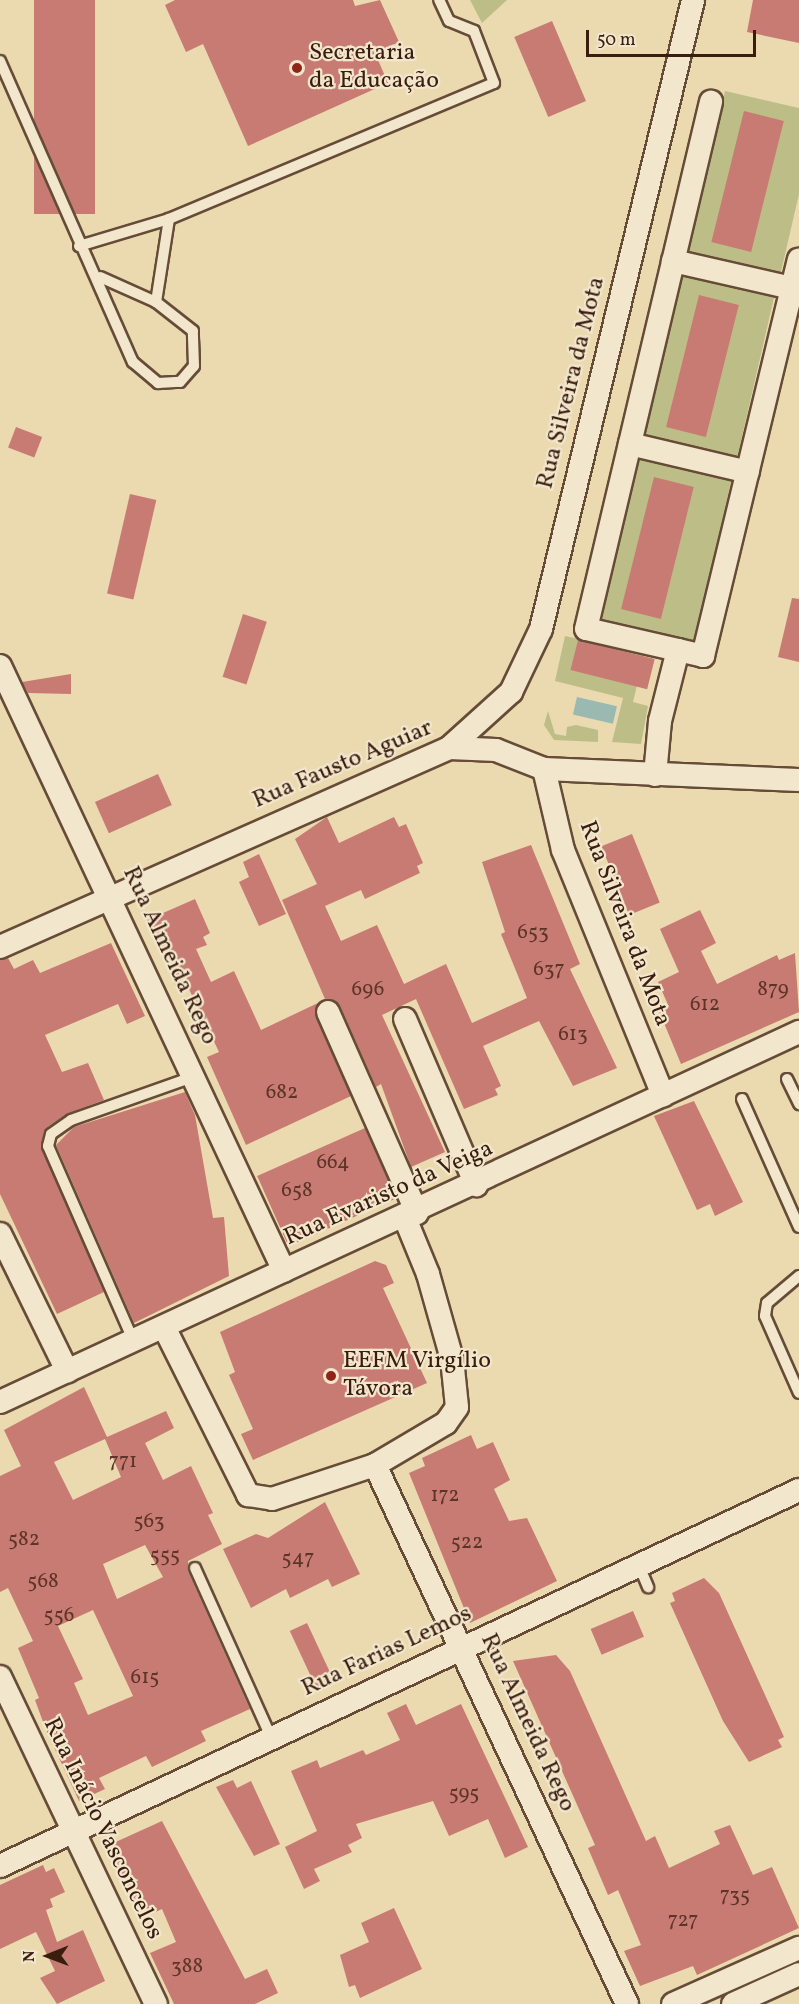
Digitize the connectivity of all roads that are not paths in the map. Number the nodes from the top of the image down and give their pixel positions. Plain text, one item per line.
1 (439, 0) edge
2 (693, 0) edge
3 (0, 61) edge
4 (711, 102) dead end
5 (169, 219) junction
6 (78, 246) junction
7 (799, 259) edge
8 (673, 261) junction
9 (100, 277) junction
10 (792, 288) junction
11 (156, 302) junction
12 (630, 444) junction
13 (748, 472) junction
14 (678, 650) junction
15 (0, 666) edge
16 (449, 748) junction
17 (544, 769) junction
18 (655, 775) junction
19 (799, 780) edge
20 (112, 897) junction
21 (0, 948) edge
22 (328, 1012) dead end
23 (405, 1019) dead end
24 (799, 1032) edge
25 (195, 1076) junction
26 (788, 1079) dead end
27 (663, 1095) junction
28 (742, 1099) dead end
29 (799, 1104) edge
30 (476, 1185) junction
31 (411, 1216) junction
32 (799, 1227) edge
33 (0, 1234) edge
34 (284, 1271) junction
35 (799, 1276) edge
36 (165, 1329) junction
37 (134, 1342) junction
38 (67, 1371) junction
39 (799, 1393) edge
40 (0, 1402) edge
41 (375, 1465) junction
42 (799, 1490) edge
43 (195, 1568) dead end
44 (461, 1645) junction
45 (0, 1677) edge
46 (271, 1737) junction
47 (74, 1832) junction
48 (0, 1866) edge
49 (799, 1948) edge
50 (799, 1974) edge
51 (156, 2004) edge
52 (627, 2004) edge
53 (673, 2004) edge
54 (733, 2004) edge

1 - 5 lane
2 - 16 street, Rua Silveira da Mota
3 - 6 lane
4 - 8 street
5 - 6 lane
5 - 11 lane
6 - 9 lane
7 - 10 street
8 - 10 street
8 - 12 street
9 - 11 lane
9 - 11 lane
10 - 13 street
12 - 13 street
12 - 14 street
13 - 14 street
14 - 18 street
15 - 20 street, Rua Almeida Rego
16 - 17 street, Rua Fausto Aguiar
16 - 20 street, Rua Fausto Aguiar
17 - 18 street, Rua Fausto Aguiar
17 - 27 street, Rua Silveira da Mota
18 - 19 street, Rua Fausto Aguiar
20 - 21 street, Rua Fausto Aguiar
20 - 25 street, Rua Almeida Rego
22 - 31 street
23 - 30 street
24 - 27 street, Rua Evaristo da Veiga
25 - 34 street, Rua Almeida Rego
25 - 37 lane
26 - 29 lane
27 - 30 street, Rua Evaristo da Veiga
28 - 32 lane
30 - 31 street, Rua Evaristo da Veiga
31 - 34 street, Rua Evaristo da Veiga
31 - 41 street
33 - 38 street
34 - 36 street, Rua Evaristo da Veiga
35 - 39 lane
36 - 37 street, Rua Evaristo da Veiga
36 - 41 street
37 - 38 street, Rua Evaristo da Veiga
38 - 40 street, Rua Evaristo da Veiga
41 - 44 street, Rua Almeida Rego
42 - 44 street, Rua Farias Lemos
43 - 46 lane
44 - 46 street, Rua Farias Lemos
44 - 52 street, Rua Almeida Rego
45 - 47 street, Rua Inácio Vasconcelos
46 - 47 street, Rua Farias Lemos
47 - 48 street, Rua Farias Lemos
47 - 51 street, Rua Inácio Vasconcelos
49 - 53 street
50 - 54 street

